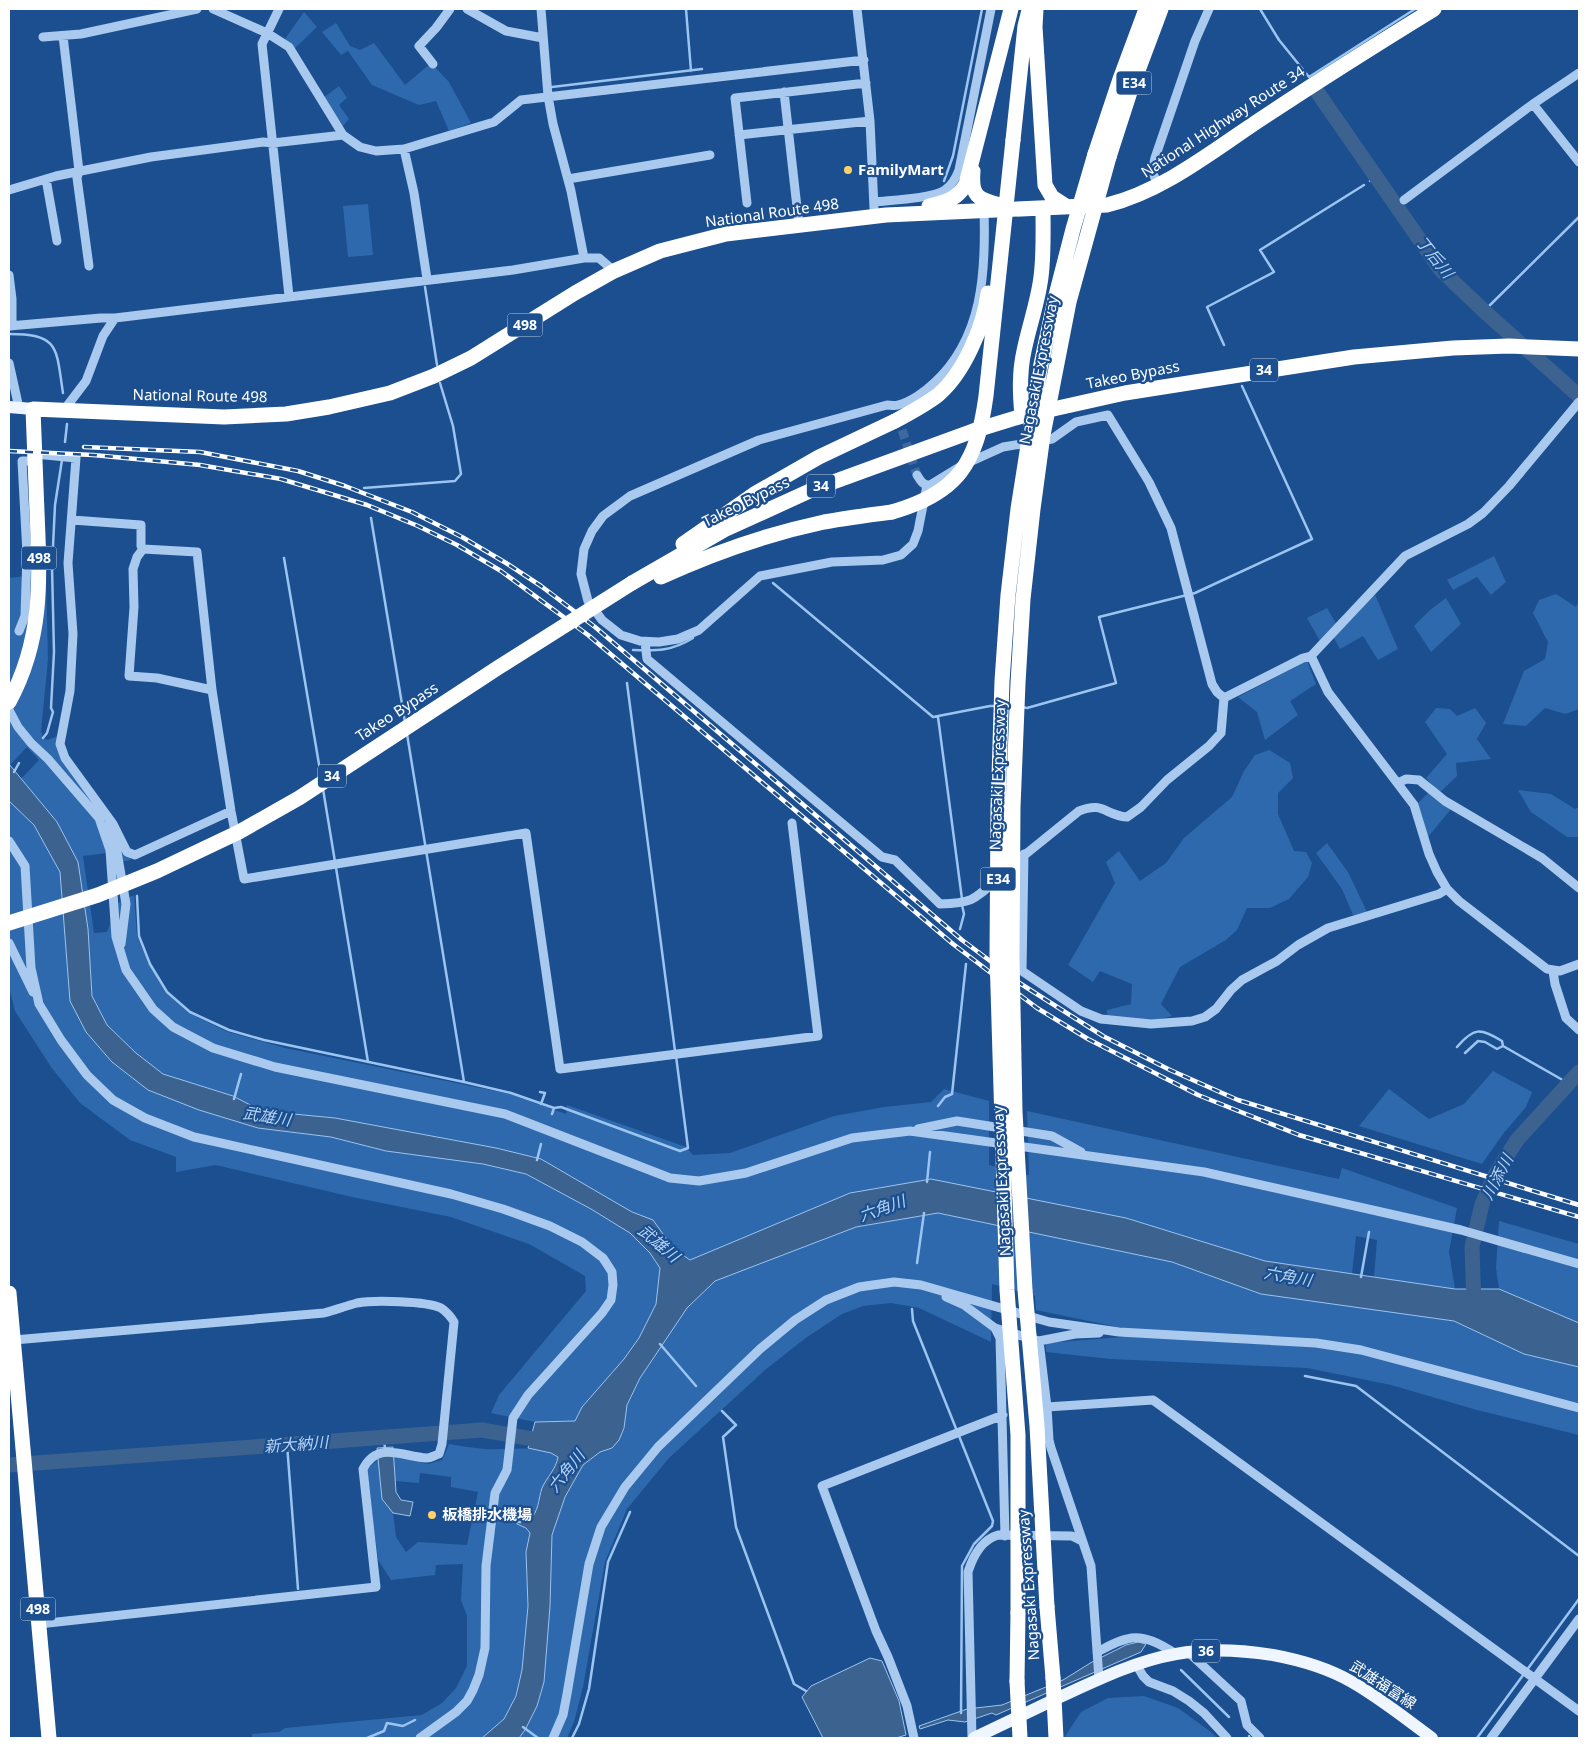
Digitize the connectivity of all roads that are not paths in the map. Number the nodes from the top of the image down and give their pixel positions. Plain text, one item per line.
1 (198, 9) edge
2 (212, 9) edge
3 (279, 9) edge
4 (450, 9) edge
5 (467, 9) edge
6 (541, 9) edge
7 (857, 9) edge
8 (991, 9) edge
9 (1011, 9) edge
10 (1017, 9) edge
11 (1029, 9) edge
12 (1036, 9) edge
13 (1137, 9) edge
14 (1146, 9) edge
15 (1161, 9) edge
16 (1209, 9) edge
17 (1434, 9) edge
18 (267, 33) junction
19 (63, 36) junction
20 (42, 37) dead end
21 (543, 38) junction
22 (864, 60) junction
23 (433, 64) dead end
24 (1579, 73) edge
25 (866, 83) junction
26 (784, 92) junction
27 (548, 96) junction
28 (1533, 104) junction
29 (870, 121) junction
30 (788, 130) junction
31 (342, 134) junction
32 (739, 136) junction
33 (1009, 140) junction
34 (273, 143) junction
35 (404, 149) junction
36 (710, 155) dead end
37 (974, 156) junction
38 (1102, 156) junction
39 (1579, 162) edge
40 (79, 171) junction
41 (46, 178) junction
42 (568, 178) junction
43 (1045, 185) junction
44 (1159, 186) junction
45 (9, 190) edge
46 (1404, 200) dead end
47 (747, 203) dead end
48 (1066, 206) junction
49 (1043, 208) junction
50 (1020, 209) junction
51 (984, 210) junction
52 (878, 211) junction
53 (799, 225) junction
54 (57, 241) dead end
55 (584, 258) junction
56 (90, 266) dead end
57 (614, 271) junction
58 (9, 275) edge
59 (427, 280) junction
60 (290, 296) junction
61 (115, 318) junction
62 (11, 326) edge
63 (1579, 349) edge
64 (9, 363) edge
65 (1578, 403) edge
66 (898, 405) junction
67 (20, 408) edge
68 (64, 410) junction
69 (1022, 416) junction
70 (899, 426) junction
71 (35, 457) junction
72 (917, 474) tunnel mouth
73 (927, 485) junction
74 (30, 499) junction
75 (72, 520) junction
76 (143, 549) junction
77 (636, 585) junction
78 (19, 631) dead end
79 (645, 642) junction
80 (1311, 656) junction
81 (212, 690) junction
82 (1224, 698) junction
83 (9, 702) edge
84 (1398, 783) junction
85 (231, 811) junction
86 (99, 818) junction
87 (792, 823) dead end
88 (118, 840) junction
89 (9, 841) edge
90 (1024, 854) junction
91 (1579, 888) edge
92 (1447, 889) junction
93 (9, 923) edge
94 (9, 943) edge
95 (120, 949) junction
96 (1579, 964) edge
97 (1553, 971) junction
98 (39, 1004) junction
99 (1579, 1030) edge
100 (910, 1131) junction
101 (1086, 1155) junction
102 (1579, 1264) edge
103 (921, 1286) junction
104 (9, 1293) edge
105 (995, 1328) junction
106 (1119, 1332) junction
107 (14, 1340) junction
108 (1039, 1341) junction
109 (1047, 1407) junction
110 (1579, 1408) edge
111 (1003, 1415) junction
112 (1005, 1536) junction
113 (1082, 1541) junction
114 (1579, 1619) edge
115 (39, 1624) junction
116 (1182, 1653) junction
117 (1097, 1654) junction
118 (1136, 1664) junction
119 (1528, 1674) junction
120 (1098, 1676) junction
121 (1579, 1711) edge
122 (972, 1734) edge
123 (49, 1738) edge
124 (420, 1738) edge
125 (553, 1738) edge
126 (914, 1738) edge
127 (1020, 1738) edge
128 (1056, 1738) edge
129 (1227, 1738) edge
130 (1260, 1738) edge
131 (1432, 1738) edge
132 (1491, 1738) edge

1 - 19 street
2 - 18 street
3 - 18 street
4 - 23 street
5 - 21 street
6 - 21 street
7 - 22 street
8 - 52 street
9 - 37 highway
10 - 33 highway
11 - 33 highway
12 - 43 highway
13 - 38 highway
14 - 38 highway, Nagasaki Expressway / E34
15 - 38 highway, Nagasaki Expressway / E34
16 - 44 street
17 - 44 highway, National Highway Route 34
18 - 31 street
18 - 34 street
19 - 20 street
19 - 40 street
21 - 27 street
22 - 25 street
22 - 27 street
24 - 28 street
25 - 26 street
25 - 29 street
26 - 30 street
26 - 32 street
27 - 35 street
27 - 42 street
28 - 39 street
28 - 46 street
29 - 30 street
29 - 52 street
30 - 32 street
30 - 53 street
31 - 34 street
31 - 35 street
32 - 47 street
33 - 70 highway, bridge
33 - 77 highway, bridge
34 - 40 street
34 - 60 street
35 - 59 street
36 - 42 street
37 - 50 highway
37 - 52 highway
38 - 127 highway, Nagasaki Expressway / E34, bridge
38 - 128 highway, Nagasaki Expressway / E34, bridge
40 - 41 street
40 - 56 street
41 - 45 street
41 - 54 street
42 - 55 street
43 - 48 highway
43 - 50 highway
44 - 48 highway, National Highway Route 34
48 - 49 highway, National Highway Route 34
49 - 50 highway, National Route 498 / 498
49 - 69 highway
50 - 51 highway, National Route 498 / 498
51 - 52 highway, National Route 498 / 498
51 - 66 street
52 - 53 highway, National Route 498 / 498
53 - 57 highway, National Route 498 / 498
55 - 57 street
55 - 59 street
57 - 68 highway, National Route 498 / 498
58 - 62 street
59 - 60 street
60 - 61 street
61 - 62 street
61 - 68 street
63 - 69 highway, Takeo Bypass / 34
64 - 67 street
65 - 80 street
66 - 70 street
66 - 79 street
67 - 68 highway, National Route 498 / 498
67 - 71 highway, 498
69 - 77 highway, Takeo Bypass / 34
70 - 77 highway
71 - 74 highway, 498
71 - 75 street
72 - 73 street
73 - 79 street
73 - 82 street
74 - 78 street
74 - 83 highway, 498
75 - 76 street
75 - 88 street
76 - 81 street
76 - 81 street
77 - 93 highway, Takeo Bypass / 34, bridge
79 - 90 street
80 - 82 street
80 - 84 street
81 - 85 street
82 - 90 street
83 - 86 street
84 - 91 street
84 - 92 street
85 - 87 street
85 - 88 street
86 - 88 street
86 - 95 street
88 - 95 street
89 - 98 street
90 - 92 street
92 - 97 street
94 - 98 street
95 - 100 street
96 - 97 street
97 - 99 street
98 - 124 street
100 - 101 street
100 - 101 street
101 - 102 street
103 - 105 street
103 - 106 street
103 - 125 street
104 - 107 highway, 498
105 - 108 street
105 - 111 street
106 - 108 street
106 - 110 street
107 - 115 highway, 498
107 - 115 street
108 - 109 street
109 - 113 street
109 - 119 street
111 - 112 street
111 - 126 street
112 - 113 street
112 - 122 street
113 - 117 street
114 - 119 street
115 - 123 highway, 498
116 - 117 street
116 - 118 main road, 武雄福富線 / 36
116 - 130 street
116 - 131 main road, 武雄福富線 / 36
117 - 120 street
118 - 120 main road, 武雄福富線 / 36
118 - 129 street
119 - 121 street
119 - 132 street
120 - 122 main road, 武雄福富線 / 36

